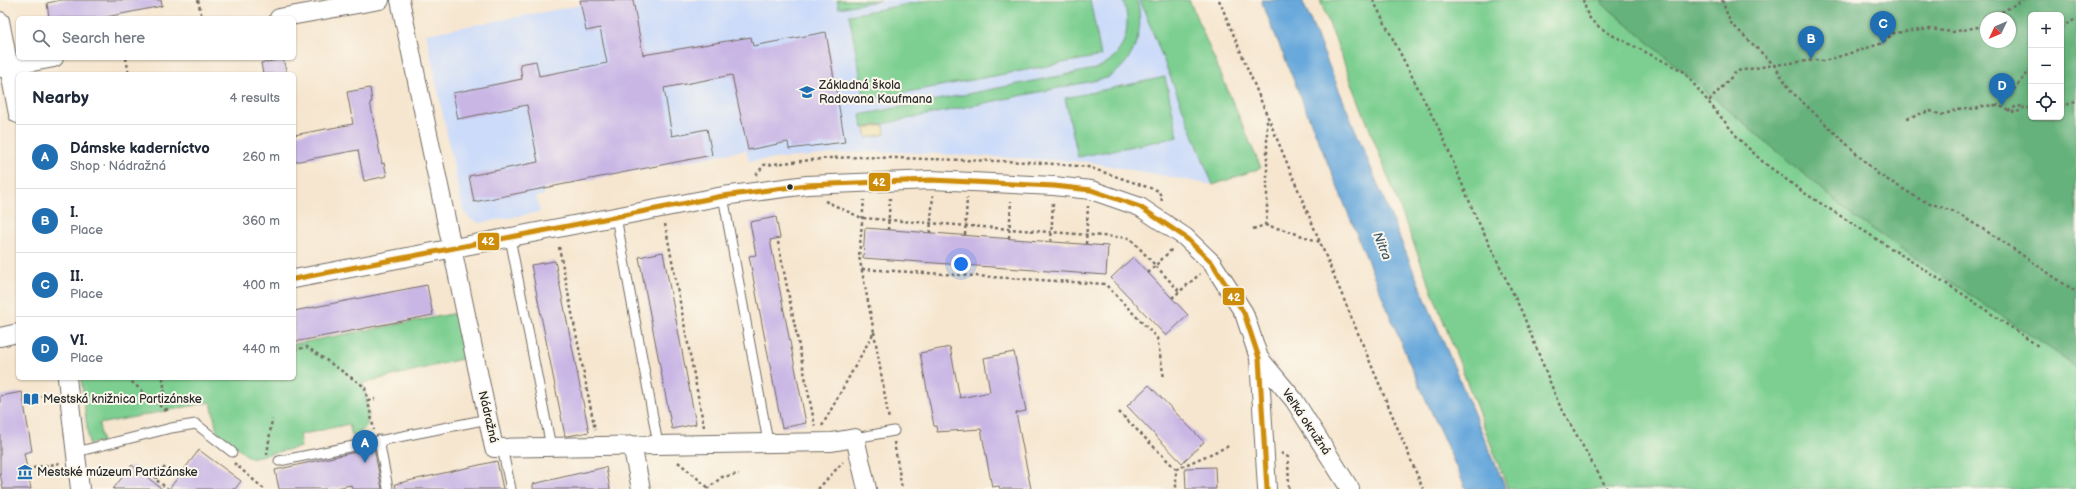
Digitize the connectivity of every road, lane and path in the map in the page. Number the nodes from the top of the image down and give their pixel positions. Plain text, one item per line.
1 (198, 0) edge
2 (380, 0) edge
3 (400, 0) edge
4 (1219, 0) edge
5 (1373, 0) edge
6 (1583, 0) edge
7 (1722, 0) edge
8 (2023, 0) edge
9 (2002, 12) edge
10 (202, 16) edge
11 (290, 16) edge
12 (2076, 19) edge
13 (0, 21) edge
14 (2064, 25) edge
15 (1980, 26) edge
16 (43, 60) edge
17 (126, 60) edge
18 (1774, 65) junction
19 (4, 67) edge
20 (130, 72) edge
21 (2028, 73) edge
22 (1709, 101) junction
23 (2076, 102) edge
24 (1997, 105) junction
25 (2064, 105) edge
26 (16, 107) edge
27 (2025, 107) junction
28 (2028, 108) edge
29 (2007, 111) junction
30 (1267, 117) junction
31 (1907, 118) dead end
32 (890, 193) dead end
33 (933, 193) dead end
34 (967, 195) dead end
35 (722, 196) junction
36 (1011, 197) dead end
37 (819, 199) dead end
38 (864, 199) dead end
39 (1053, 201) dead end
40 (1089, 203) dead end
41 (616, 217) junction
42 (663, 218) dead end
43 (862, 218) junction
44 (889, 220) junction
45 (931, 223) junction
46 (1265, 225) junction
47 (966, 226) junction
48 (1009, 229) junction
49 (1253, 229) dead end
50 (888, 230) dead end
51 (1052, 232) junction
52 (930, 233) dead end
53 (965, 235) dead end
54 (1087, 235) junction
55 (510, 238) junction
56 (1009, 238) dead end
57 (778, 242) dead end
58 (1052, 242) dead end
59 (1320, 242) junction
60 (1086, 244) dead end
61 (1178, 244) dead end
62 (560, 246) dead end
63 (453, 250) junction
64 (1156, 266) junction
65 (862, 269) junction
66 (1204, 271) dead end
67 (1148, 273) dead end
68 (296, 279) edge
69 (1179, 292) junction
70 (2076, 292) edge
71 (1172, 298) dead end
72 (874, 332) junction
73 (16, 334) edge
74 (0, 337) edge
75 (2038, 346) dead end
76 (296, 350) edge
77 (1259, 358) junction
78 (1164, 378) dead end
79 (130, 380) edge
80 (163, 380) edge
81 (64, 386) edge
82 (23, 399) dead end
83 (375, 399) dead end
84 (368, 400) junction
85 (167, 412) junction
86 (1119, 412) dead end
87 (272, 419) dead end
88 (488, 419) junction
89 (172, 428) junction
90 (893, 434) junction
91 (818, 438) junction
92 (855, 438) junction
93 (378, 440) junction
94 (768, 442) junction
95 (658, 444) junction
96 (707, 444) junction
97 (632, 445) junction
98 (1231, 445) dead end
99 (598, 446) junction
100 (551, 447) junction
101 (502, 448) junction
102 (1275, 449) dead end
103 (232, 452) joint
104 (267, 455) dead end
105 (71, 457) junction
106 (279, 461) dead end
107 (844, 461) dead end
108 (164, 467) dead end
109 (27, 469) dead end
110 (1176, 469) junction
111 (739, 474) dead end
112 (388, 488) edge
113 (708, 488) edge
114 (80, 489) edge
115 (168, 489) edge
116 (264, 489) edge
117 (511, 489) edge
118 (641, 489) edge
119 (818, 489) edge
120 (867, 489) edge
121 (902, 489) edge
122 (1176, 489) edge
123 (1268, 489) edge
124 (1289, 489) edge
125 (1350, 489) edge
126 (1424, 489) edge
127 (1607, 489) edge

1 - 10 path
2 - 11 street
3 - 63 street, Nádražná
4 - 30 path
5 - 127 path
6 - 22 path
7 - 18 path
8 - 9 path
12 - 14 path
13 - 19 street
15 - 18 path
16 - 19 street
17 - 20 path
18 - 22 path
18 - 70 path
19 - 26 street
21 - 24 path
22 - 75 path
23 - 25 path
24 - 29 path
24 - 31 path
27 - 28 path
27 - 29 path
27 - 29 path
30 - 46 path
30 - 59 path
32 - 44 path
33 - 45 path
34 - 47 path
35 - 41 street
35 - 77 street
35 - 94 lane
36 - 48 path
37 - 43 path
38 - 43 path
39 - 51 path
40 - 54 path
41 - 55 street
41 - 95 lane
42 - 96 path
43 - 44 path
43 - 65 path
44 - 45 path
44 - 50 path
45 - 47 path
45 - 52 path
46 - 49 path
46 - 59 path
47 - 48 path
47 - 53 path
48 - 51 path
48 - 56 path
51 - 54 path
51 - 58 path
54 - 60 path
54 - 64 path
55 - 63 street
55 - 100 lane
57 - 91 path
59 - 126 path
61 - 64 path
62 - 99 path
63 - 68 street
63 - 88 street, Nádražná
64 - 67 path
64 - 69 path
65 - 72 path
65 - 78 path
66 - 69 path
69 - 71 path
72 - 90 path
72 - 91 path
73 - 74 street
76 - 84 path
77 - 123 street
77 - 125 street, Veľká okružná
79 - 85 path
80 - 85 path
81 - 82 path
81 - 105 street
83 - 84 path
84 - 93 path
85 - 89 path
86 - 110 path
87 - 104 path
88 - 93 lane
88 - 101 street, Nádražná
89 - 103 lane
89 - 105 lane
90 - 92 lane
90 - 121 path
91 - 92 street, Nádražná
91 - 94 street, Nádražná
92 - 120 street
93 - 106 lane
93 - 112 lane
94 - 96 street, Nádražná
95 - 96 street, Nádražná
95 - 97 street, Nádražná
95 - 113 path
97 - 99 street, Nádražná
97 - 118 street
98 - 110 path
99 - 100 street, Nádražná
100 - 101 street, Nádražná
101 - 117 lane
102 - 124 path
103 - 116 path
105 - 109 path
105 - 114 street
107 - 119 path
108 - 115 path
110 - 122 path
111 - 113 path

